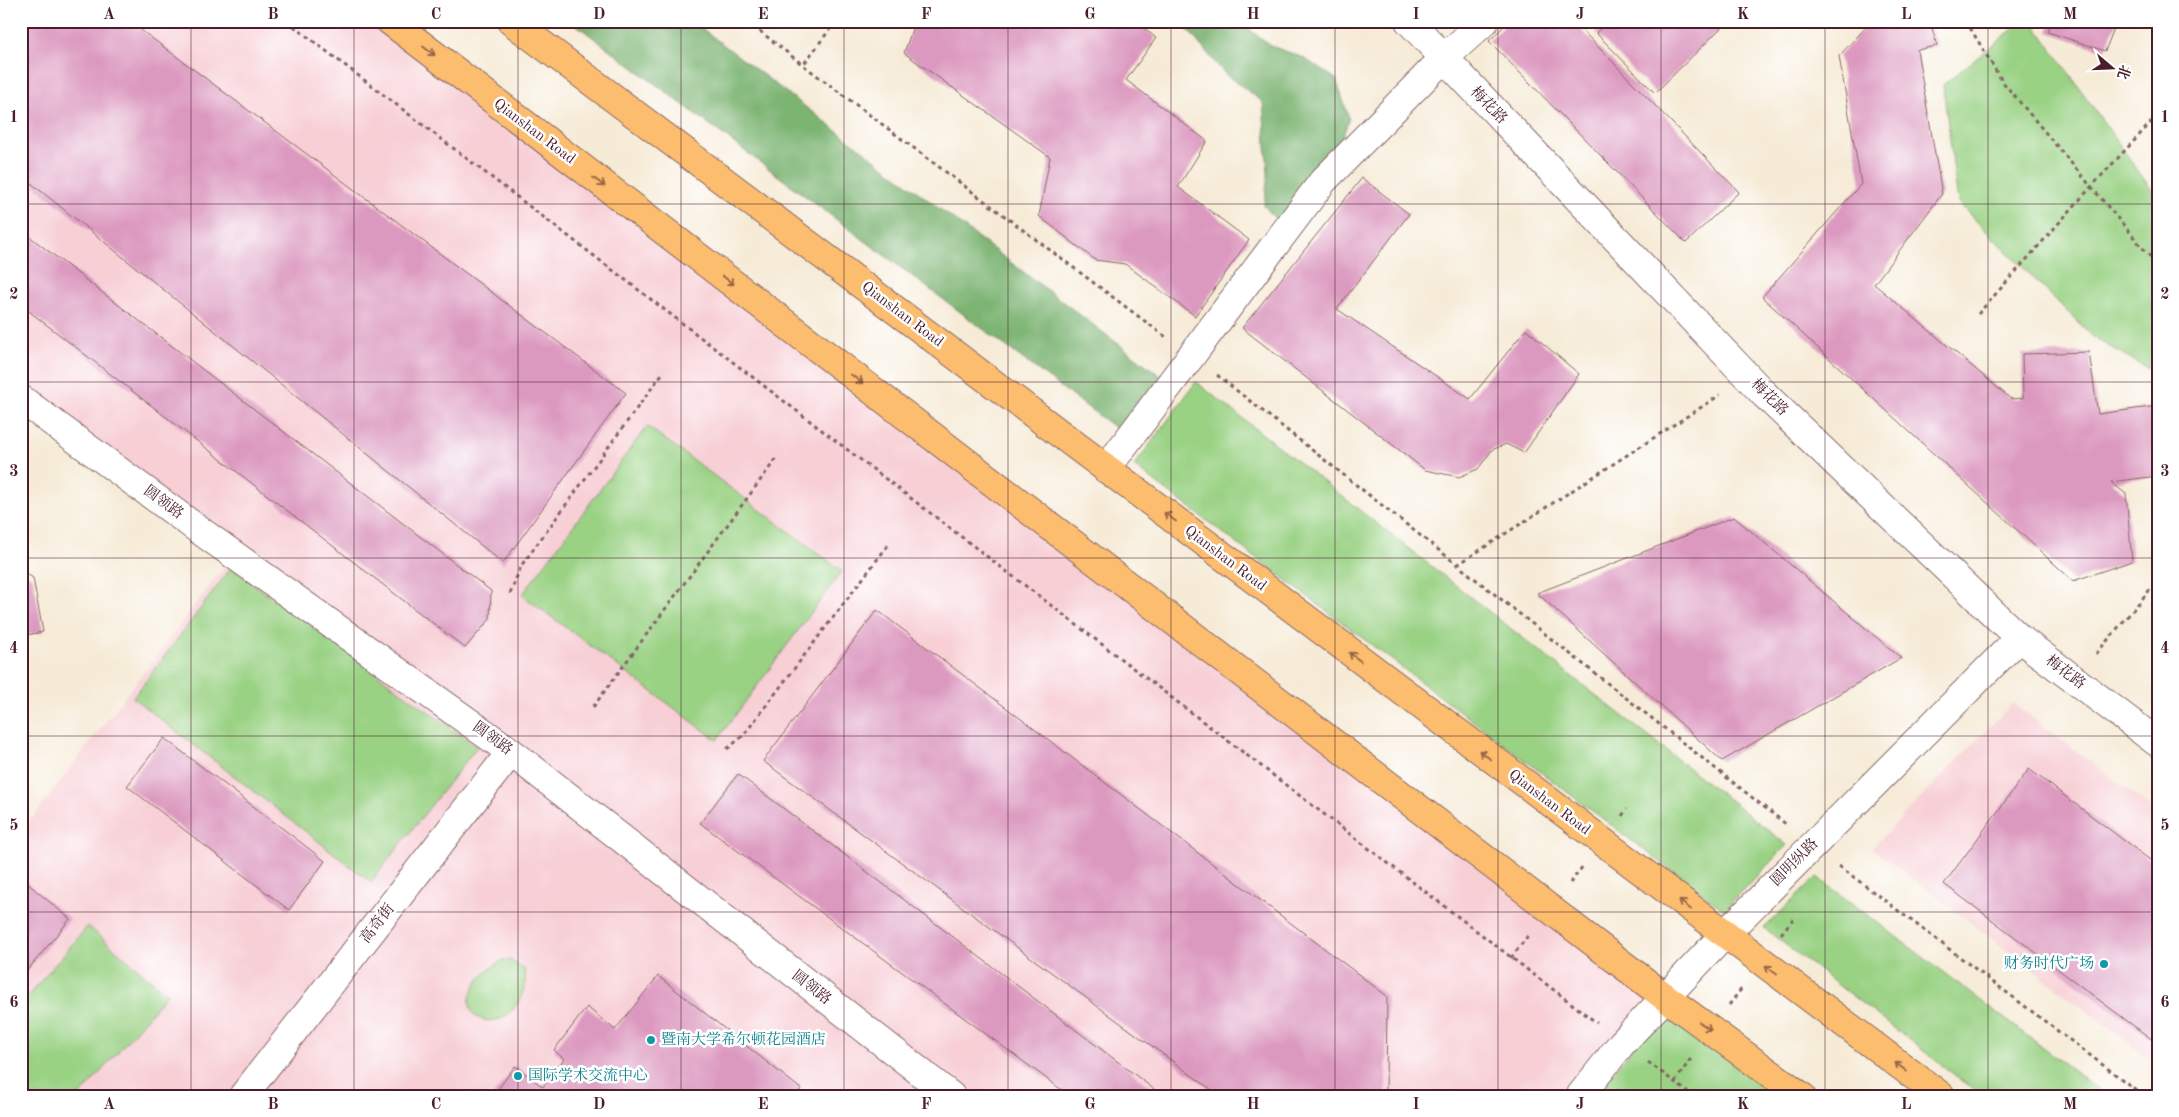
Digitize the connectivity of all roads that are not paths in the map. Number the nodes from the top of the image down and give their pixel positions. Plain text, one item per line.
1 (390, 21) edge
2 (511, 21) edge
3 (1409, 21) edge
4 (1485, 21) edge
5 (1443, 59) junction
6 (21, 399) edge
7 (1106, 470) junction
8 (2019, 638) junction
9 (2158, 743) edge
10 (511, 752) junction
11 (1724, 934) junction
12 (1665, 997) junction
13 (243, 1096) edge
14 (950, 1096) edge
15 (1580, 1096) edge
16 (1800, 1096) edge
17 (1940, 1096) edge

1 -> 12 main road, Qianshan Road
2 - 7 main road, Qianshan Road
3 - 5 lane, 梅花路
4 - 5 lane
5 - 7 lane
5 - 8 lane, 梅花路
6 - 10 lane, 圆领路
11 -> 7 main road, Qianshan Road
8 - 9 lane, 梅花路
8 - 11 lane, 圆明纵路
10 - 13 lane, 高奇街
10 - 14 lane, 圆领路
11 - 12 lane, 圆明纵路
17 -> 11 main road, Qianshan Road
12 - 15 lane, 圆明纵路
12 -> 16 main road, Qianshan Road

